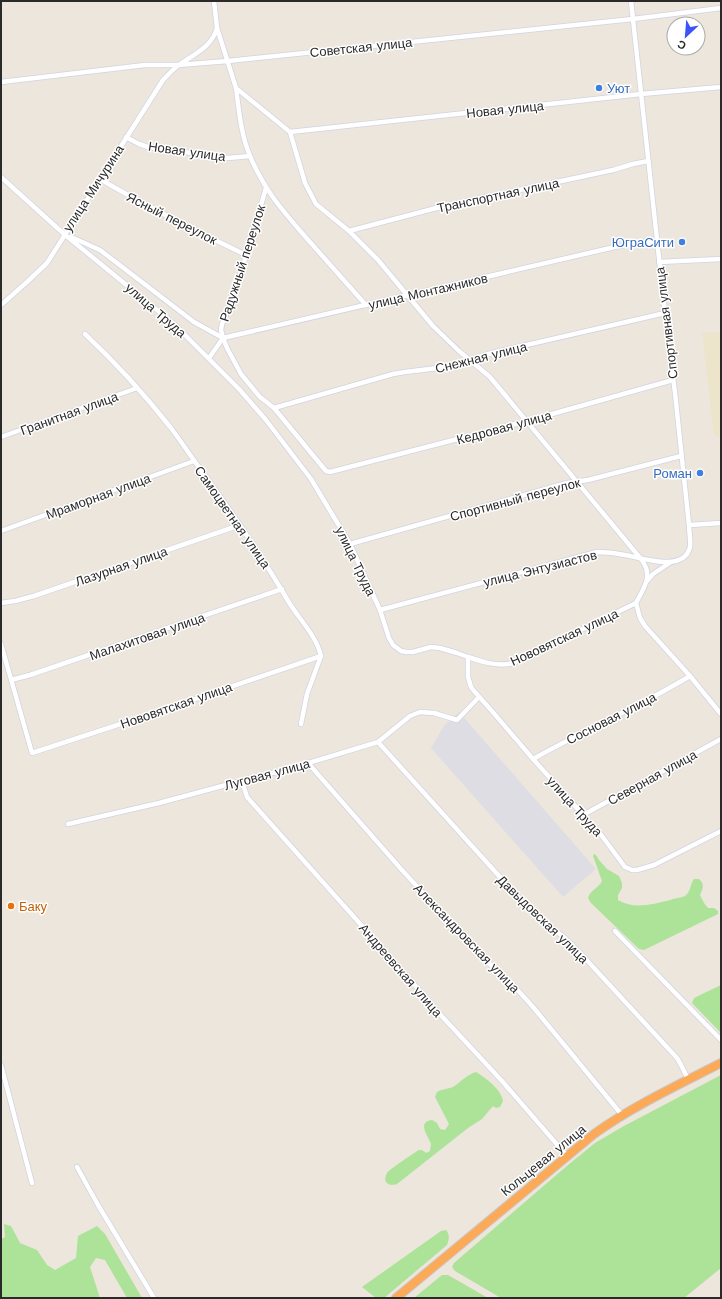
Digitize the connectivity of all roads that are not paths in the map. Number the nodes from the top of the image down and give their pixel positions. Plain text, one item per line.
1 (214, 1) edge
2 (631, 1) edge
3 (721, 8) edge
4 (633, 19) junction
5 (217, 28) junction
6 (228, 61) junction
7 (178, 65) junction
8 (1, 82) edge
9 (721, 87) edge
10 (236, 88) junction
11 (641, 94) junction
12 (290, 132) junction
13 (126, 137) junction
14 (250, 156) junction
15 (648, 161) junction
16 (1, 177) edge
17 (100, 179) junction
18 (266, 188) junction
19 (349, 231) junction
20 (64, 234) junction
21 (657, 242) junction
22 (246, 255) junction
23 (721, 259) edge
24 (659, 262) junction
25 (408, 295) junction
26 (1, 305) edge
27 (366, 305) junction
28 (664, 313) junction
29 (85, 334) dead end
30 (223, 338) junction
31 (209, 358) junction
32 (469, 360) junction
33 (673, 380) junction
34 (137, 388) junction
35 (274, 408) junction
36 (527, 421) junction
37 (1, 437) edge
38 (681, 456) junction
39 (194, 461) junction
40 (577, 481) junction
41 (721, 523) edge
42 (240, 525) junction
43 (689, 525) junction
44 (1, 531) edge
45 (350, 544) junction
46 (641, 559) junction
47 (674, 561) junction
48 (646, 582) junction
49 (282, 589) junction
50 (1, 603) edge
51 (636, 603) junction
52 (380, 610) junction
53 (1, 644) edge
54 (321, 656) junction
55 (468, 657) junction
56 (690, 676) junction
57 (11, 680) junction
58 (479, 697) junction
59 (721, 714) edge
60 (301, 724) dead end
61 (721, 739) edge
62 (378, 742) junction
63 (533, 759) junction
64 (308, 763) junction
65 (242, 780) junction
66 (583, 815) junction
67 (68, 824) dead end
68 (721, 831) edge
69 (615, 931) dead end
70 (721, 1040) edge
71 (721, 1063) edge
72 (1, 1065) edge
73 (688, 1079) junction
74 (622, 1116) junction
75 (567, 1156) junction
76 (77, 1167) dead end
77 (32, 1183) dead end
78 (154, 1298) edge
79 (396, 1298) edge

1 - 5 street
2 - 4 street, Спортивная улица
3 - 4 street, Советская улица
4 - 6 street, Советская улица
4 - 11 street, Спортивная улица
5 - 6 street
5 - 7 street, улица Мичурина
6 - 7 street, Советская улица
6 - 10 street
7 - 8 street, Советская улица
7 - 13 street, улица Мичурина
9 - 11 street, Новая улица
10 - 12 street
10 - 14 street
11 - 12 street, Новая улица
11 - 15 street, Спортивная улица
12 - 19 street
13 - 14 street, Новая улица
13 - 17 street, улица Мичурина
14 - 18 street
15 - 19 street, Транспортная улица
15 - 21 street, Спортивная улица
16 - 20 street, улица Труда
17 - 20 street, улица Мичурина
17 - 22 street, Ясный переулок
18 - 22 street, Радужный переулок
18 - 27 street
19 - 25 street
20 - 26 street, улица Мичурина
20 - 30 street, улица Труда
20 - 31 street, улица Труда
21 - 24 street, Спортивная улица
21 - 25 street, улица Монтажников
22 - 30 street, Радужный переулок
23 - 24 street
24 - 28 street, Спортивная улица
25 - 27 street, улица Монтажников
25 - 32 street
27 - 30 street, улица Монтажников
28 - 32 street, Снежная улица
28 - 33 street, Спортивная улица
29 - 34 street, Самоцветная улица
30 - 31 street
30 - 35 street
31 - 45 street, улица Труда
32 - 35 street, Снежная улица
32 - 36 street
33 - 36 street, Кедровая улица
33 - 38 street, Спортивная улица
34 - 37 street, Гранитная улица
34 - 39 street, Самоцветная улица
35 - 36 street, Кедровая улица
36 - 40 street
38 - 40 street, Спортивный переулок
38 - 43 street, Спортивная улица
39 - 42 street, Самоцветная улица
39 - 44 street, Мраморная улица
40 - 45 street, Спортивный переулок
40 - 46 street
41 - 43 street
42 - 49 street, Самоцветная улица
42 - 50 street, Лазурная улица
43 - 47 street
45 - 52 street, улица Труда
46 - 47 street, улица Энтузиастов
46 - 48 street
46 - 52 street, улица Энтузиастов
47 - 48 street
48 - 51 street
49 - 54 street, Самоцветная улица
49 - 57 street, Малахитовая улица
51 - 55 street, Нововятская улица
51 - 56 street
52 - 55 street, улица Труда
53 - 57 street
54 - 57 street, Нововятская улица
54 - 60 street
55 - 58 street, улица Труда
56 - 59 street
56 - 63 street, Сосновая улица
58 - 62 street, Луговая улица
58 - 63 street, улица Труда
61 - 66 street, Северная улица
62 - 64 street, Луговая улица
62 - 73 street, Давыдовская улица
63 - 66 street, улица Труда
64 - 65 street, Луговая улица
64 - 74 street, Александровская улица
65 - 67 street, Луговая улица
65 - 75 street, Андреевская улица
66 - 68 street, улица Труда
69 - 70 street
71 - 73 highway, Кольцевая улица
72 - 77 street
73 - 74 highway, Кольцевая улица
74 - 75 highway, Кольцевая улица
75 - 79 highway, Кольцевая улица
76 - 78 street

